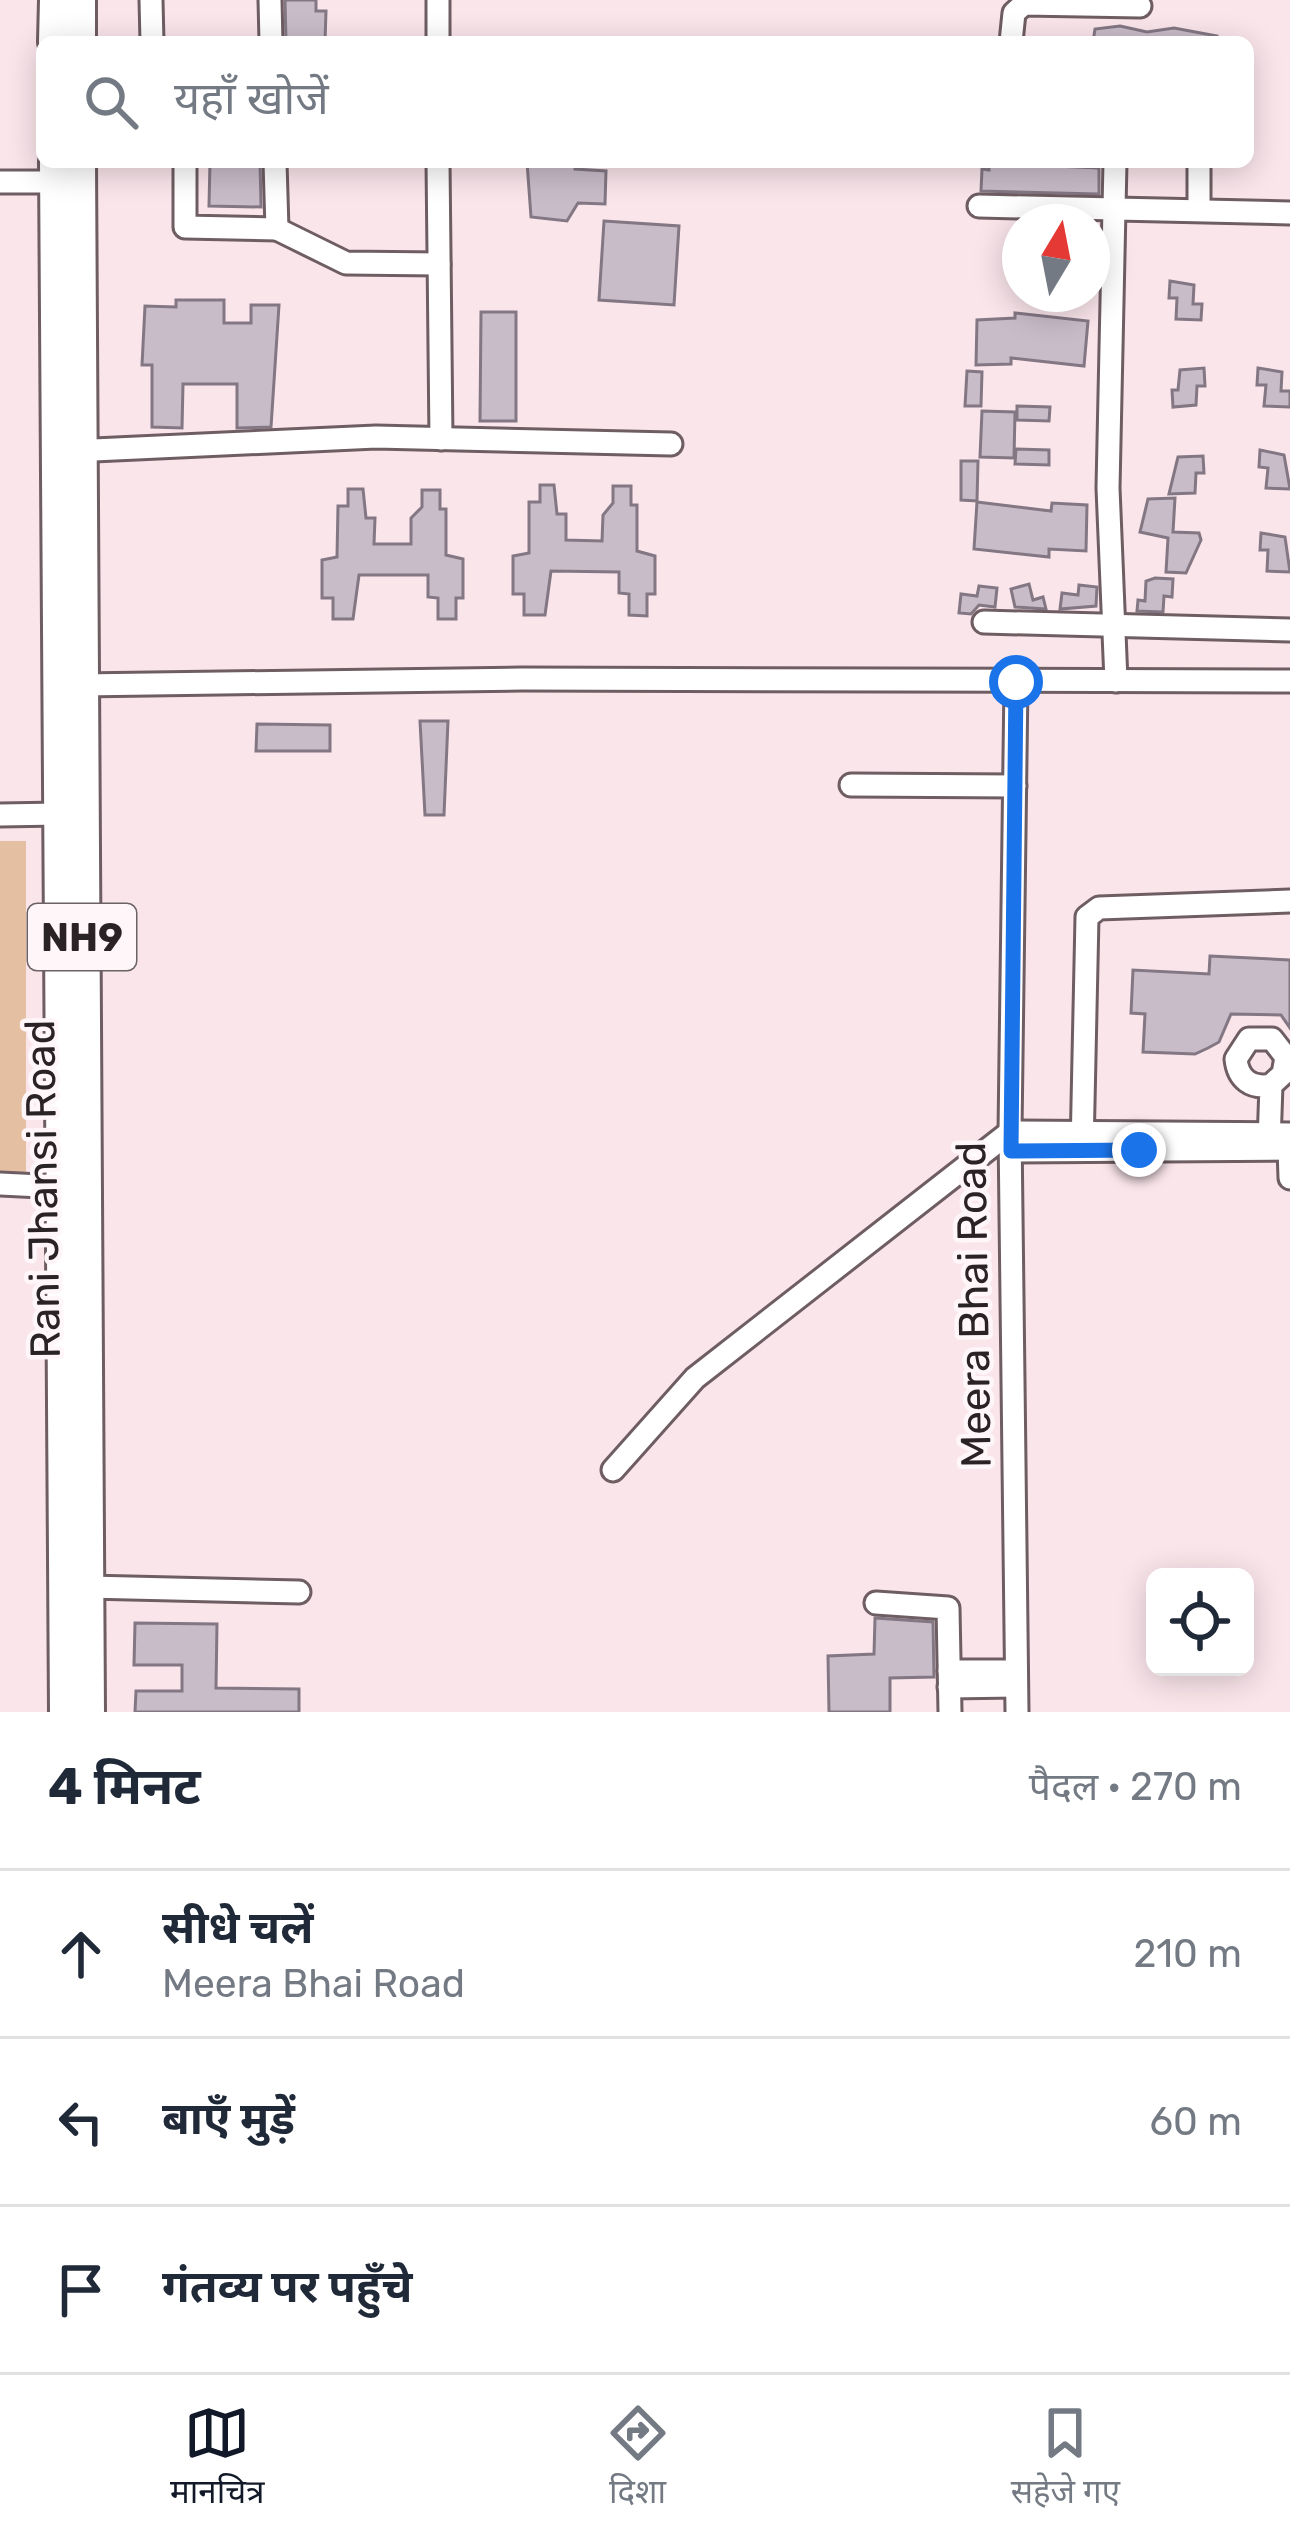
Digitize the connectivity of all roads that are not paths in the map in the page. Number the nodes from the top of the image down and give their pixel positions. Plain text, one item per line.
1 (55, 0) edge
2 (80, 0) edge
3 (151, 0) edge
4 (270, 0) edge
5 (438, 0) edge
6 (1140, 6) dead end
7 (54, 36) edge
8 (80, 36) edge
9 (152, 36) edge
10 (271, 36) edge
11 (438, 36) edge
12 (1012, 36) edge
13 (184, 168) edge
14 (275, 168) edge
15 (438, 168) edge
16 (1115, 168) edge
17 (1199, 168) edge
18 (68, 172) edge
19 (0, 182) edge
20 (979, 206) dead end
21 (1115, 209) junction
22 (1199, 210) junction
23 (1290, 213) edge
24 (277, 229) junction
25 (439, 264) junction
26 (441, 439) junction
27 (671, 444) dead end
28 (68, 451) junction
29 (984, 622) dead end
30 (1111, 628) junction
31 (1290, 630) edge
32 (1116, 681) junction
33 (1290, 681) edge
34 (1016, 682) junction
35 (80, 685) junction
36 (851, 785) dead end
37 (1015, 786) junction
38 (59, 814) junction
39 (0, 815) edge
40 (1290, 901) edge
41 (1264, 1085) dead end
42 (1082, 1141) junction
43 (1011, 1142) junction
44 (1274, 1143) edge
45 (1290, 1178) edge
46 (0, 1184) edge
47 (62, 1187) junction
48 (613, 1470) dead end
49 (88, 1587) junction
50 (299, 1592) dead end
51 (876, 1603) dead end
52 (949, 1679) junction
53 (1016, 1679) junction
54 (65, 1712) edge
55 (89, 1712) edge
56 (950, 1712) edge
57 (1017, 1712) edge

1 - 7 highway
2 - 8 highway
3 - 9 street
4 - 10 street
5 - 11 street
6 - 12 street
13 - 24 street
14 - 24 street
15 - 25 street
16 - 21 street
17 - 22 street
18 - 19 street
18 - 28 highway, Rani Jhansi Road / NH9
20 - 21 street
21 - 22 street
21 - 30 street
22 - 23 street
24 - 25 street
25 - 26 street
26 - 27 street
26 - 28 street
28 - 35 highway, Rani Jhansi Road / NH9
28 - 38 highway, Rani Jhansi Road / NH9
29 - 30 street
30 - 31 street
30 - 32 street
32 - 33 street
32 - 34 street
34 - 35 street
34 - 37 street, Meera Bhai Road
35 - 49 highway, Rani Jhansi Road / NH9
36 - 37 street
37 - 43 street, Meera Bhai Road
38 - 39 street
38 - 47 highway, Rani Jhansi Road / NH9
40 - 42 street
41 - 44 street
42 - 43 street
42 - 44 street
43 - 48 street
43 - 53 street, Meera Bhai Road
44 - 45 street
46 - 47 street
47 - 54 highway, Rani Jhansi Road / NH9
49 - 50 street
49 - 55 highway, Rani Jhansi Road / NH9
51 - 52 street
52 - 53 street
52 - 56 street
53 - 57 street, Meera Bhai Road

